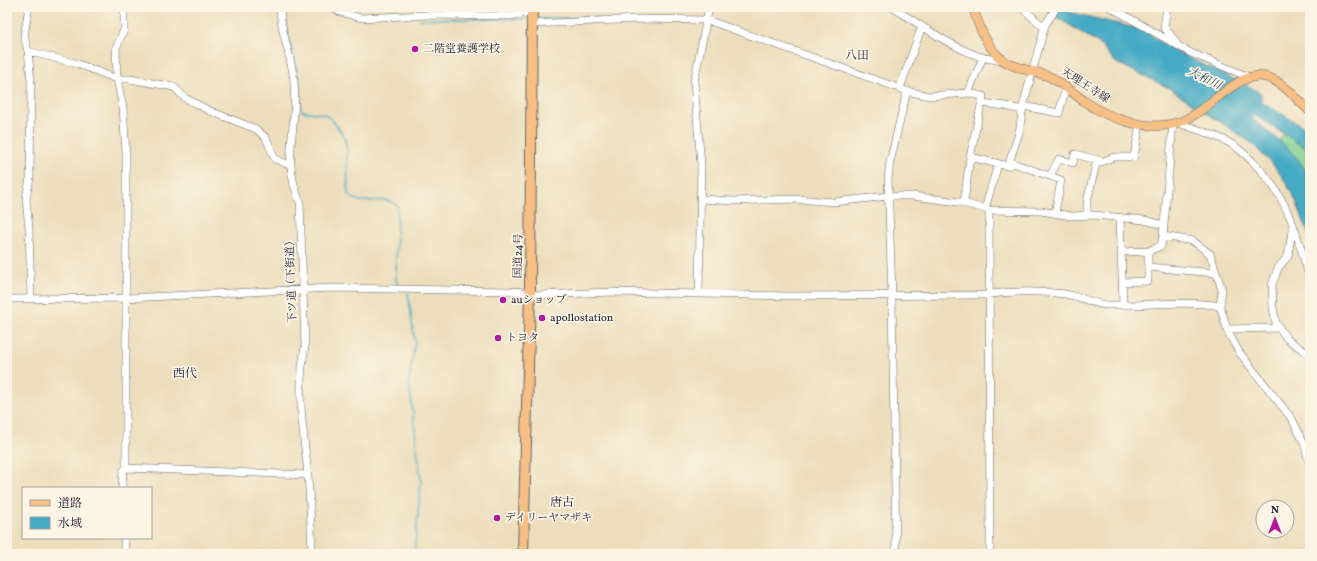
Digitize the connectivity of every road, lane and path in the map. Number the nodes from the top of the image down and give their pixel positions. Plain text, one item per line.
1 (29, 7) edge
2 (124, 7) edge
3 (280, 7) edge
4 (332, 7) edge
5 (709, 7) edge
6 (892, 7) edge
7 (973, 7) edge
8 (1021, 7) edge
9 (1057, 7) edge
10 (1110, 7) edge
11 (1167, 7) edge
12 (532, 9) edge
13 (707, 20) junction
14 (532, 24) junction
15 (922, 26) junction
16 (1045, 26) junction
17 (1180, 46) junction
18 (28, 51) junction
19 (983, 57) junction
20 (1001, 59) junction
21 (1032, 71) junction
22 (1248, 78) junction
23 (117, 79) junction
24 (1066, 88) junction
25 (903, 89) junction
26 (968, 93) junction
27 (982, 104) junction
28 (1023, 108) junction
29 (1310, 111) edge
30 (1176, 123) junction
31 (1140, 124) junction
32 (970, 157) junction
33 (1010, 162) junction
34 (1101, 162) junction
35 (998, 164) junction
36 (290, 165) junction
37 (1050, 176) junction
38 (888, 196) junction
39 (701, 198) junction
40 (964, 203) junction
41 (987, 210) junction
42 (1055, 213) junction
43 (1087, 215) junction
44 (1120, 218) junction
45 (1293, 223) junction
46 (1164, 225) junction
47 (1163, 236) junction
48 (1148, 251) junction
49 (1121, 252) junction
50 (1148, 267) junction
51 (1215, 273) junction
52 (1310, 280) edge
53 (1122, 282) junction
54 (303, 288) junction
55 (699, 293) junction
56 (530, 294) junction
57 (988, 294) junction
58 (892, 296) junction
59 (127, 298) junction
60 (7, 299) edge
61 (31, 299) junction
62 (1122, 305) junction
63 (1220, 306) junction
64 (1279, 328) junction
65 (1227, 329) junction
66 (1310, 355) edge
67 (1310, 465) edge
68 (126, 468) junction
69 (308, 476) junction
70 (122, 487) edge
71 (124, 539) edge
72 (125, 554) edge
73 (312, 554) edge
74 (523, 554) edge
75 (896, 554) edge
76 (990, 554) edge

1 - 18 street
2 - 23 street
3 - 36 street, 下ツ道（下街道）
4 - 12 street
5 - 13 street
6 - 15 street
7 - 20 main road, 天理王寺線
8 - 16 street
9 - 16 street
10 - 17 street
11 - 17 street
12 - 14 highway, 国道24号
13 - 14 street
13 - 25 street
13 - 39 street
14 - 56 highway, 国道24号
15 - 19 street
15 - 25 street
16 - 21 street
17 - 22 street
18 - 23 street
18 - 61 street
19 - 20 street
19 - 26 street
20 - 21 main road, 天理王寺線
21 - 24 main road, 天理王寺線
21 - 28 street
22 - 29 main road
22 - 30 main road, 天理王寺線
23 - 36 street
23 - 59 street
24 - 28 street
24 - 31 main road, 天理王寺線
25 - 26 street
25 - 38 street
26 - 27 street
27 - 28 street
27 - 32 street
28 - 33 street
30 - 31 main road, 天理王寺線
30 - 45 street
30 - 46 street
31 - 34 street
32 - 35 street
32 - 40 street
33 - 35 street
33 - 37 street
34 - 37 street
34 - 43 street
35 - 41 street
36 - 54 street, 下ツ道（下街道）
37 - 42 street
38 - 39 street
38 - 40 street
38 - 58 street
39 - 55 street
40 - 41 street
41 - 42 street
41 - 57 street
42 - 43 street
43 - 44 street
44 - 46 street
44 - 49 street
45 - 52 street
45 - 64 street
46 - 47 street
47 - 48 street
47 - 51 street
48 - 49 street
48 - 50 street
49 - 53 street
50 - 51 street
50 - 53 street
51 - 63 street
53 - 62 street
54 - 56 street
54 - 59 street
54 - 69 street, 下ツ道（下街道）
55 - 56 street
55 - 58 street
56 - 74 highway, 国道24号
57 - 58 street
57 - 62 street
57 - 76 street
58 - 75 street
59 - 61 street
59 - 68 street
60 - 61 street
62 - 63 street
63 - 65 street
64 - 65 street
64 - 66 street
65 - 67 street
68 - 69 street
68 - 70 street
69 - 73 street, 下ツ道（下街道）
71 - 72 street

